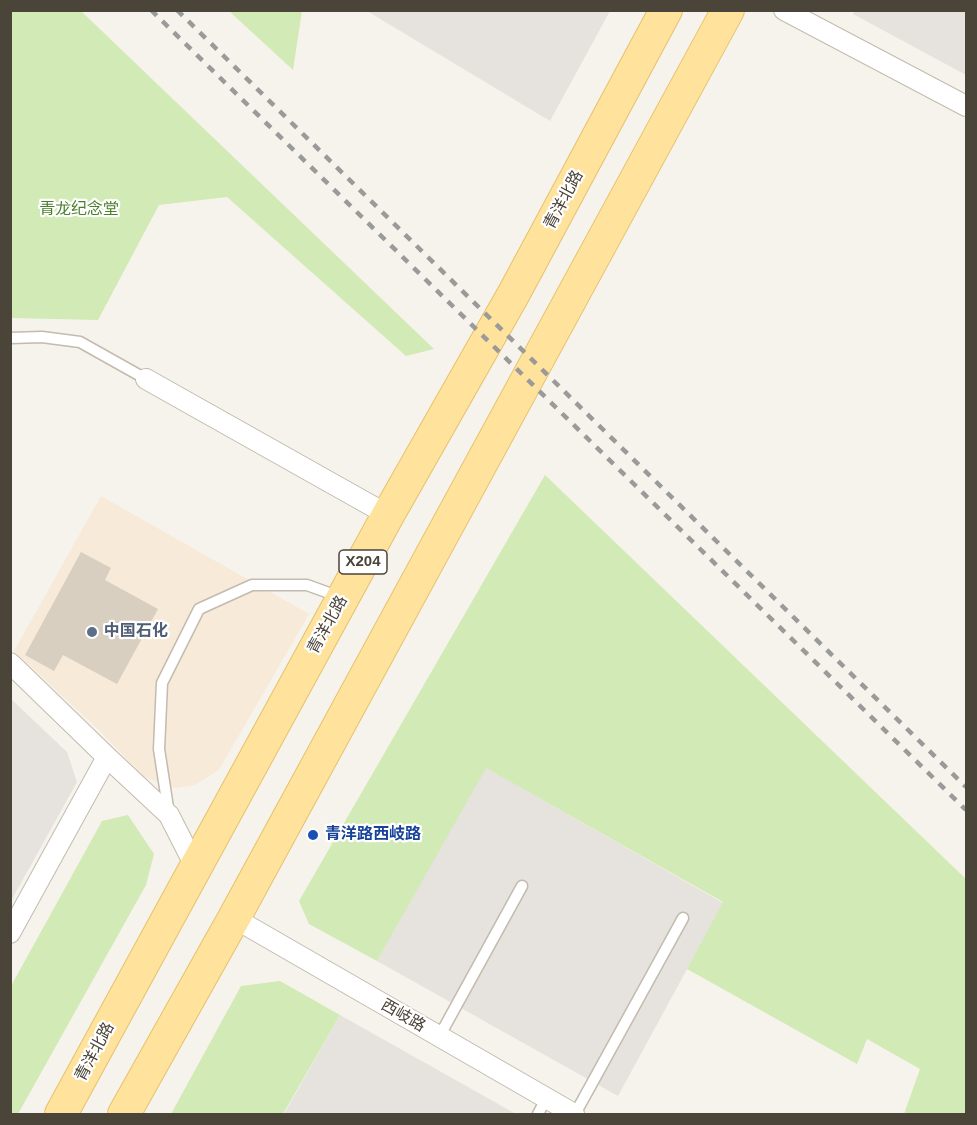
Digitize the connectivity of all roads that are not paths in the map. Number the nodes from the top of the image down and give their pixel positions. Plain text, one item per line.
1 (666, 10) edge
2 (728, 10) edge
3 (784, 10) edge
4 (966, 106) edge
5 (10, 338) edge
6 (146, 379) joint
7 (388, 514) junction
8 (343, 598) junction
9 (10, 663) edge
10 (107, 757) junction
11 (169, 815) junction
12 (196, 868) junction
13 (522, 886) dead end
14 (234, 918) junction
15 (683, 918) dead end
16 (10, 933) edge
17 (439, 1037) junction
18 (542, 1107) edge
19 (61, 1114) edge
20 (124, 1114) edge
21 (574, 1114) edge

1 - 7 main road, 青洋北路 / X204
2 - 14 main road
3 - 4 street
5 - 6 lane
6 - 7 street
7 - 8 main road, 青洋北路 / X204
8 - 11 lane
8 - 12 main road, 青洋北路 / X204
9 - 10 street
10 - 11 street
10 - 16 street
11 - 12 street
12 - 19 main road, 青洋北路 / X204
13 - 17 lane
14 - 17 street, 西岐路
14 - 20 main road
15 - 21 lane
17 - 18 street, 西岐路
18 - 21 street, 西岐路

